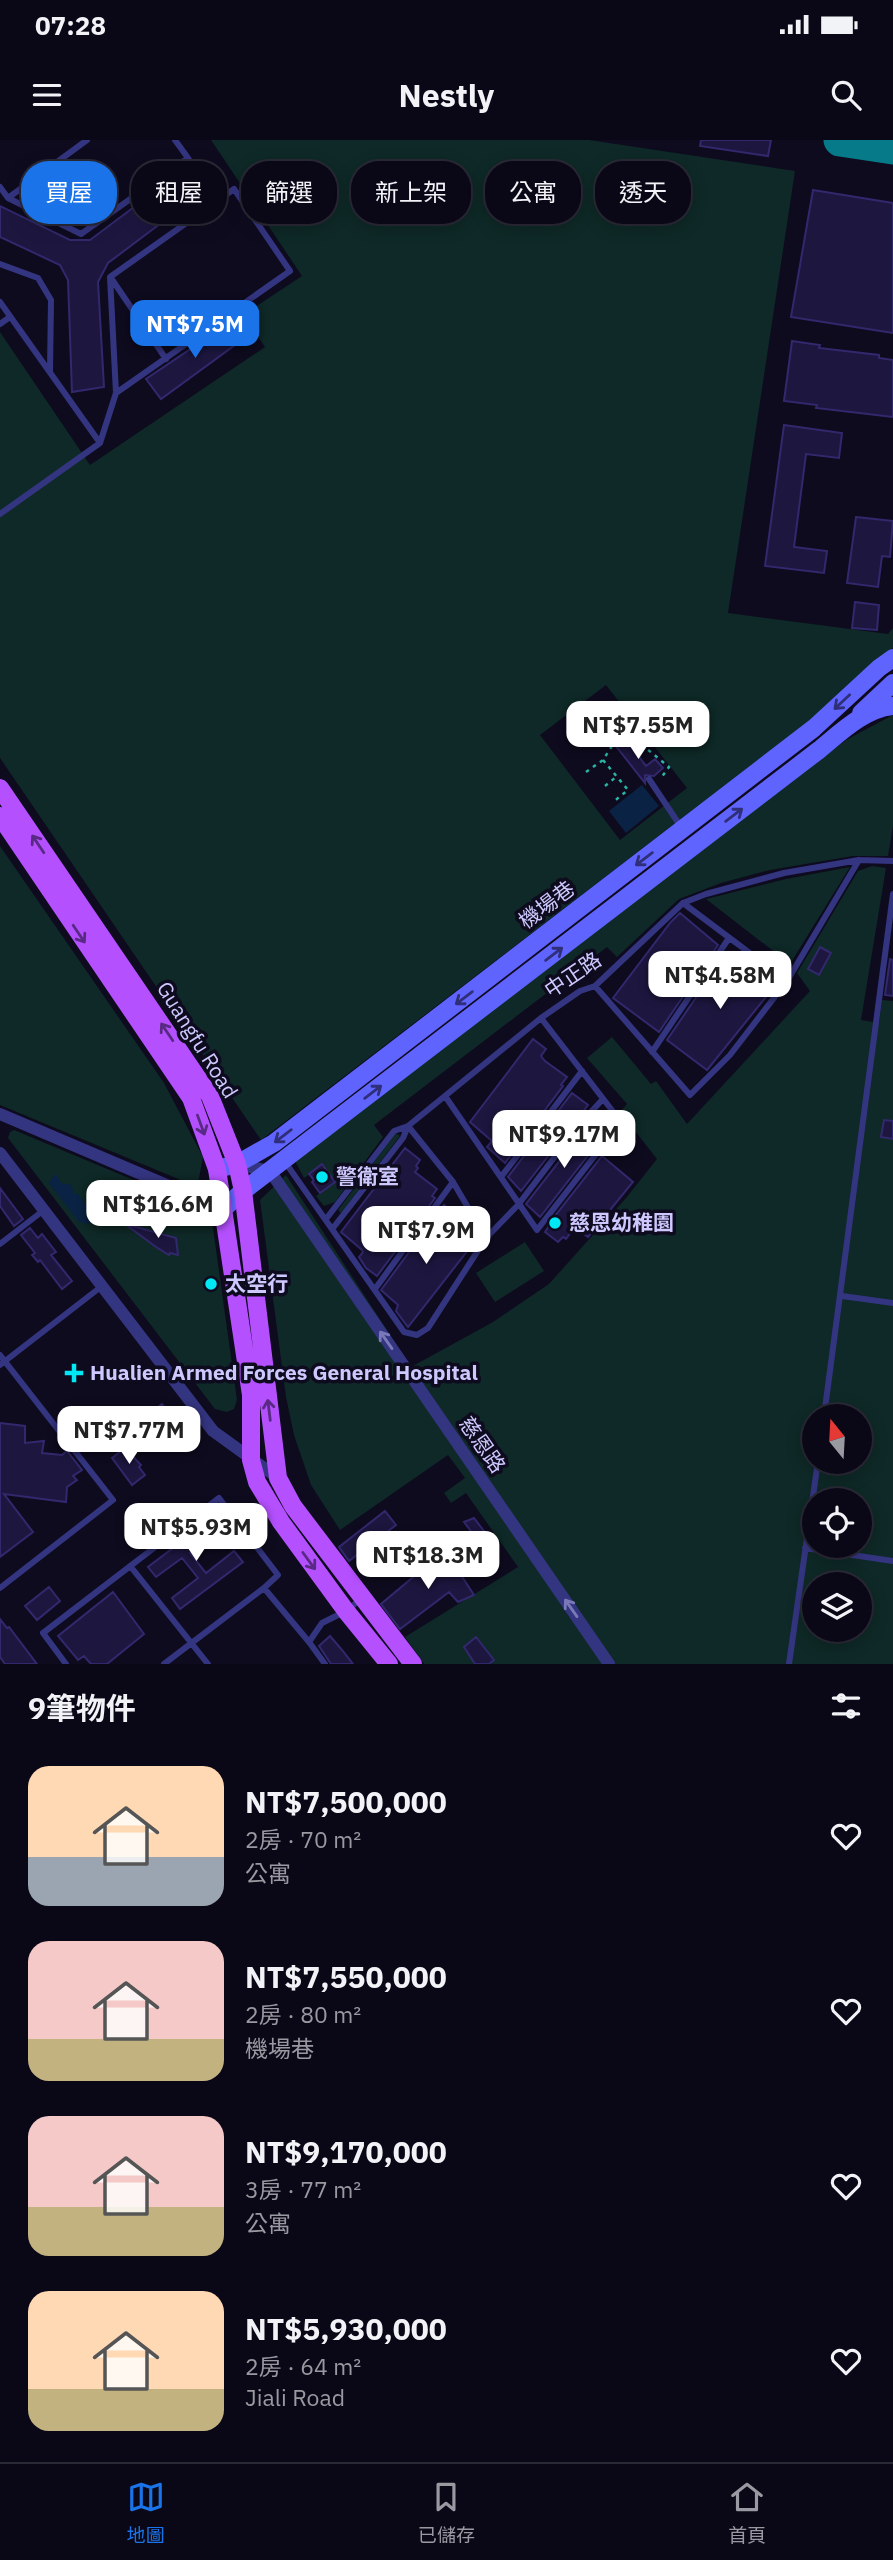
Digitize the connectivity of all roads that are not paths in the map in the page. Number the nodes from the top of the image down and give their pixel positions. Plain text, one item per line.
1 (87, 140) edge
2 (175, 140) edge
3 (188, 158) junction
4 (190, 161) edge
5 (0, 187) edge
6 (227, 194) edge
7 (8, 198) junction
8 (185, 224) edge
9 (0, 264) edge
10 (110, 277) junction
11 (0, 303) edge
12 (10, 317) junction
13 (0, 324) edge
14 (166, 359) junction
15 (50, 373) junction
16 (116, 393) junction
17 (100, 443) junction
18 (0, 514) edge
19 (893, 658) edge
20 (893, 683) edge
21 (893, 706) edge
22 (851, 723) junction
23 (649, 779) dead end
24 (0, 788) edge
25 (0, 816) edge
26 (683, 830) junction
27 (859, 860) junction
28 (893, 861) edge
29 (893, 894) edge
30 (682, 903) junction
31 (729, 938) junction
32 (787, 981) junction
33 (595, 986) junction
34 (541, 1018) junction
35 (652, 1052) junction
36 (582, 1071) junction
37 (445, 1096) junction
38 (603, 1099) junction
39 (327, 1103) junction
40 (0, 1114) edge
41 (339, 1119) junction
42 (408, 1126) junction
43 (0, 1153) edge
44 (237, 1164) junction
45 (277, 1165) junction
46 (217, 1169) junction
47 (501, 1177) junction
48 (453, 1182) junction
49 (243, 1191) junction
50 (518, 1205) junction
51 (223, 1209) junction
52 (44, 1210) junction
53 (326, 1219) junction
54 (333, 1228) junction
55 (486, 1238) junction
56 (0, 1244) edge
57 (102, 1286) junction
58 (375, 1289) junction
59 (842, 1296) junction
60 (893, 1303) edge
61 (2, 1360) edge
62 (826, 1404) edge
63 (251, 1460) junction
64 (278, 1478) junction
65 (804, 1558) edge
66 (872, 1558) edge
67 (893, 1561) edge
68 (131, 1567) junction
69 (0, 1588) edge
70 (264, 1588) junction
71 (362, 1597) junction
72 (345, 1611) junction
73 (192, 1642) junction
74 (309, 1642) junction
75 (66, 1664) edge
76 (164, 1664) edge
77 (208, 1664) edge
78 (325, 1664) edge
79 (389, 1664) edge
80 (413, 1664) edge
81 (609, 1664) edge
82 (789, 1664) edge

1 - 7 lane
2 - 3 lane
3 - 4 lane
3 - 7 lane
5 - 7 lane
6 - 14 lane
8 - 10 lane
9 - 15 lane
10 - 14 lane
10 - 16 lane
11 - 12 lane
12 - 13 lane
12 - 15 lane
14 - 16 lane
15 - 17 lane
16 - 17 lane
17 - 18 lane
19 -> 26 street, 機場巷
20 - 22 street, 機場巷
21 - 22 street, 機場巷
41 -> 22 street, 機場巷
23 - 26 lane
44 -> 24 main road, Guangfu Road
25 -> 46 main road, Guangfu Road
26 -> 39 street, 機場巷
27 - 28 lane, 中正路
27 - 30 lane, 中正路
27 - 32 lane
29 - 59 lane
30 - 31 lane
30 - 33 lane, 中正路
31 - 32 lane
31 - 35 lane
32 - 35 lane
33 - 34 lane, 中正路
33 - 35 lane
34 - 36 lane
34 - 37 lane, 中正路
36 - 38 lane
36 - 47 lane
37 - 42 lane, 中正路
37 - 47 lane
38 - 50 lane
38 - 50 lane
39 - 41 street
39 -> 44 street, 機場巷
40 - 51 street
41 - 45 street, 機場巷
42 - 48 lane
42 - 53 lane, 中正路
42 - 54 lane, 中正路
43 - 52 street
44 - 45 street
44 - 46 street, 機場巷
44 - 49 main road, Guangfu Road
45 - 49 street, 機場巷
45 - 53 lane
81 -> 45 street, 慈恩路
46 - 51 main road, Guangfu Road
47 - 50 lane
48 - 55 lane
48 - 58 lane
49 - 51 street, 機場巷
64 -> 49 main road, Guangfu Road
50 - 55 lane
51 - 63 main road, Guangfu Road
52 - 56 lane
52 - 57 street
53 - 54 lane
54 - 58 lane
55 - 58 lane
57 - 61 lane
57 - 63 street
59 - 60 lane
59 - 62 lane
61 - 69 lane
63 - 64 street
63 -> 72 main road
64 - 71 main road
65 - 82 lane
66 - 67 lane
68 - 70 lane
68 - 73 lane
68 - 75 lane
70 - 73 lane
70 - 74 lane
71 - 72 lane
71 - 80 main road
72 - 74 lane
72 - 79 main road
73 - 76 lane
73 - 77 lane
74 - 78 lane

